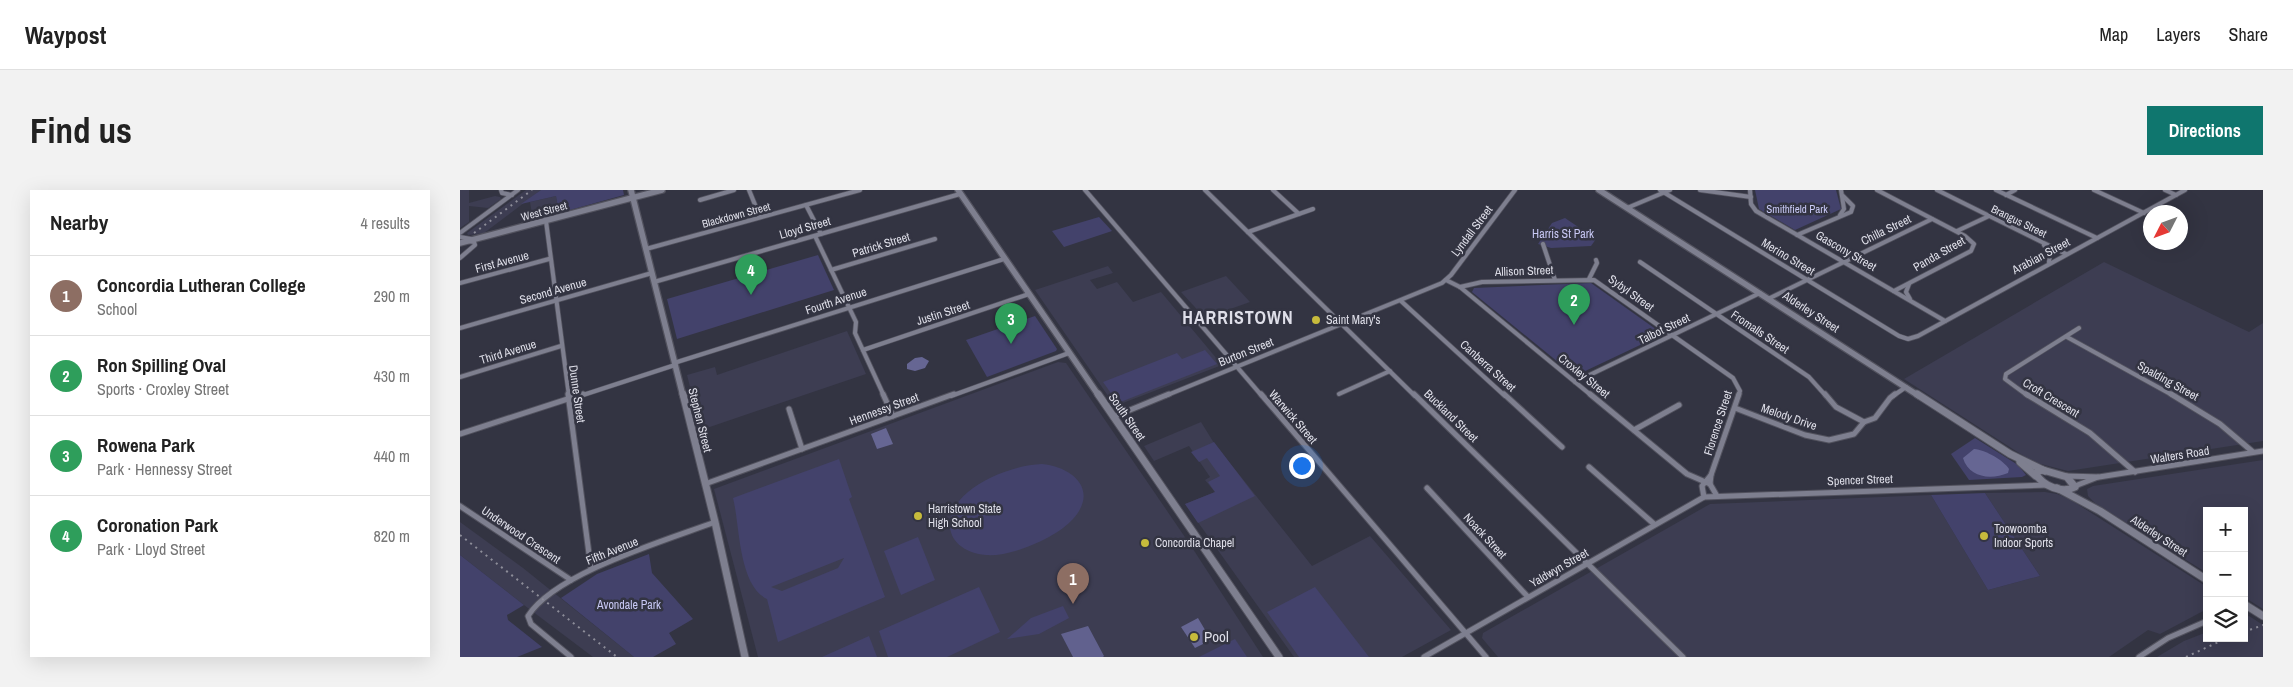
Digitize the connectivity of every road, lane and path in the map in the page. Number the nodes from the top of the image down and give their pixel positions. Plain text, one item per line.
1 (501, 190) edge
2 (518, 190) edge
3 (631, 190) edge
4 (662, 190) edge
5 (734, 190) edge
6 (749, 190) edge
7 (860, 190) edge
8 (1085, 190) edge
9 (1206, 190) edge
10 (1273, 190) edge
11 (1515, 190) edge
12 (1599, 190) edge
13 (1670, 190) edge
14 (1700, 190) edge
15 (1750, 190) edge
16 (1841, 190) edge
17 (1877, 190) edge
18 (1937, 190) edge
19 (1996, 190) edge
20 (2015, 190) edge
21 (2094, 190) edge
22 (2165, 190) edge
23 (2185, 190) edge
24 (1662, 191) edge
25 (959, 192) edge
26 (2006, 194) junction
27 (512, 195) junction
28 (2176, 195) junction
29 (1843, 196) junction
30 (633, 197) junction
31 (1751, 197) junction
32 (700, 200) dead end
33 (806, 205) junction
34 (2158, 205) edge
35 (1314, 208) dead end
36 (1627, 208) junction
37 (2143, 213) edge
38 (1299, 214) junction
39 (2143, 214) edge
40 (1839, 216) junction
41 (1989, 216) junction
42 (760, 217) junction
43 (1932, 219) junction
44 (546, 220) junction
45 (1957, 231) junction
46 (1248, 232) junction
47 (461, 234) edge
48 (821, 234) junction
49 (1797, 235) junction
50 (815, 236) junction
51 (2034, 238) junction
52 (2097, 238) junction
53 (474, 239) junction
54 (936, 239) dead end
55 (467, 241) junction
56 (460, 243) edge
57 (1543, 244) dead end
58 (646, 249) junction
59 (2066, 254) junction
60 (460, 258) edge
61 (1004, 258) junction
62 (550, 259) junction
63 (1596, 260) dead end
64 (1640, 262) dead end
65 (1844, 262) junction
66 (2048, 263) junction
67 (831, 270) junction
68 (652, 272) junction
69 (1589, 279) junction
70 (1554, 280) junction
71 (1807, 280) junction
72 (654, 282) junction
73 (1444, 282) junction
74 (460, 283) edge
75 (1909, 283) junction
76 (1460, 287) junction
77 (1894, 291) junction
78 (1760, 293) junction
79 (1029, 294) junction
80 (1768, 299) junction
81 (555, 300) junction
82 (1401, 301) junction
83 (1915, 303) junction
84 (849, 307) junction
85 (1717, 314) junction
86 (1945, 321) junction
87 (1343, 324) junction
88 (460, 328) edge
89 (2079, 328) dead end
90 (1673, 335) junction
91 (2067, 337) junction
92 (1907, 338) joint
93 (561, 346) junction
94 (863, 350) junction
95 (1069, 353) junction
96 (675, 364) junction
97 (1236, 367) junction
98 (1390, 371) junction
99 (460, 377) edge
100 (1733, 378) joint
101 (1575, 382) junction
102 (1906, 387) junction
103 (1339, 394) dead end
104 (568, 400) junction
105 (1679, 406) dead end
106 (1735, 408) junction
107 (789, 410) dead end
108 (893, 416) junction
109 (1113, 417) junction
110 (1864, 422) junction
111 (1634, 430) junction
112 (460, 434) edge
113 (1562, 447) dead end
114 (802, 449) junction
115 (2263, 451) edge
116 (2253, 452) junction
117 (2010, 454) junction
118 (1589, 467) dead end
119 (2046, 470) junction
120 (2135, 472) junction
121 (1711, 475) junction
122 (2036, 476) junction
123 (2063, 476) junction
124 (2100, 477) junction
125 (1704, 483) junction
126 (705, 484) junction
127 (1710, 484) junction
128 (2016, 484) junction
129 (2047, 485) junction
130 (2075, 487) junction
131 (1427, 488) dead end
132 (2058, 488) junction
133 (1717, 496) junction
134 (1704, 497) junction
135 (460, 506) edge
136 (2100, 511) junction
137 (715, 522) junction
138 (1654, 524) junction
139 (1587, 563) junction
140 (591, 569) junction
141 (2203, 577) edge
142 (570, 580) junction
143 (1528, 597) junction
144 (2248, 607) edge
145 (2263, 616) edge
146 (2203, 623) edge
147 (1465, 633) junction
148 (571, 657) edge
149 (745, 657) edge
150 (1279, 657) edge
151 (1424, 657) edge
152 (1486, 657) edge
153 (1682, 657) edge
154 (2139, 657) edge

1 - 27 street
2 - 27 street
3 - 30 street, Stephen Street
4 - 30 street, West Street
5 - 32 street
6 - 42 street
7 - 33 street, Blackdown Street
8 - 97 street, Warwick Street
9 - 46 street, Buckland Street
10 - 38 street
11 - 73 street, Lyndall Street
12 - 36 street, Alderley Street
13 - 24 street
14 - 31 street
15 - 31 street, Gascony Street
16 - 29 street
17 - 43 street, Panda Street
18 - 41 street, Brangus Street
19 - 26 street
20 - 26 street
21 - 37 street
22 - 28 street
23 - 28 street, Arabian Street
24 - 36 street
24 - 71 street, Merino Street
25 - 48 street, Lloyd Street
25 - 61 street, South Street
26 - 52 street
27 - 47 street
28 - 34 street, Arabian Street
29 - 40 street
29 - 40 street
30 - 44 street, West Street
30 - 58 street, Stephen Street
31 - 49 street, Gascony Street
33 - 42 street, Blackdown Street
33 - 48 street
35 - 38 street
36 - 78 street, Alderley Street
38 - 46 street
39 - 52 street, Arabian Street
40 - 49 street
41 - 45 street
41 - 51 street, Brangus Street
42 - 58 street, Blackdown Street
43 - 45 street, Panda Street
43 - 65 street, Chilla Street
44 - 53 street, West Street
44 - 62 street, Dunne Street
45 - 75 street, Panda Street
46 - 87 street, Buckland Street
47 - 53 street
48 - 50 street, Lloyd Street
49 - 65 street, Gascony Street
50 - 67 street
50 - 72 street, Lloyd Street
51 - 59 street, Brangus Street
51 - 66 street
52 - 59 street, Arabian Street
53 - 55 street, West Street
54 - 67 street, Patrick Street
55 - 56 street, West Street
55 - 60 street
57 - 70 street
58 - 68 street, Stephen Street
59 - 66 street, Arabian Street
61 - 79 street, South Street
61 - 84 street, Fourth Avenue
62 - 74 street, First Avenue
62 - 81 street, Dunne Street
63 - 69 street
64 - 85 street, Fromalls Street
65 - 71 street, Chilla Street
65 - 77 street, Gascony Street
66 - 86 street, Arabian Street
67 - 84 street
68 - 72 street, Stephen Street
68 - 81 street, Second Avenue
69 - 70 street, Allison Street
69 - 90 street, Sybyl Street
70 - 76 street, Allison Street
71 - 80 street, Chilla Street
71 - 92 street, Merino Street
72 - 96 street, Stephen Street
73 - 76 street, Croxley Street
73 - 82 street, Burton Street
75 - 77 street, Panda Street
75 - 83 street
76 - 101 street, Croxley Street
77 - 83 street, Gascony Street
78 - 80 street, Alderley Street
78 - 85 street, Talbot Street
79 - 94 street, Justin Street
79 - 95 street, South Street
80 - 102 street, Alderley Street
81 - 88 street, Second Avenue
81 - 93 street, Dunne Street
82 - 87 street, Burton Street
82 - 113 street, Canberra Street
83 - 86 street, Gascony Street
84 - 94 street
84 - 96 street, Fourth Avenue
85 - 90 street, Talbot Street
85 - 110 street, Fromalls Street
86 - 92 street, Arabian Street
87 - 97 street, Burton Street
87 - 98 street, Buckland Street
89 - 91 street, Croft Crescent
90 - 100 street, Sybyl Street
90 - 101 street, Talbot Street
91 - 116 street, Spalding Street
91 - 120 street, Croft Crescent
93 - 99 street, Third Avenue
93 - 104 street, Dunne Street
94 - 108 street
95 - 108 street, Hennessy Street
95 - 109 street, South Street
96 - 104 street, Fourth Avenue
96 - 126 street, Stephen Street
97 - 109 street, Burton Street
97 - 147 street, Warwick Street
98 - 103 street
98 - 139 street, Buckland Street
100 - 106 street, Florence Street
101 - 111 street, Croxley Street
102 - 110 street, Melody Drive
102 - 117 street, Alderley Street
104 - 112 street, Fourth Avenue
104 - 140 street, Dunne Street
105 - 111 street
106 - 110 street, Melody Drive
106 - 121 street, Florence Street
107 - 114 street
108 - 114 street, Hennessy Street
109 - 150 street, South Street
111 - 125 street, Croxley Street
114 - 126 street, Hennessy Street
115 - 116 street, Walters Road
116 - 120 street, Walters Road
117 - 119 street, Alderley Street
117 - 122 street, Alderley Street
118 - 138 street
119 - 122 street
119 - 123 street, Alderley Street
120 - 124 street, Walters Road
121 - 125 street, Florence Street
121 - 127 street, Florence Street
122 - 128 street, Spencer Street
122 - 129 street, Alderley Street
123 - 124 street, Walters Road
123 - 130 street, Alderley Street
124 - 130 street, Walters Road
125 - 127 street, Croxley Street
125 - 134 street
126 - 137 street, Stephen Street
127 - 133 street
128 - 129 street, Spencer Street
128 - 133 street, Spencer Street
129 - 132 street
130 - 132 street
130 - 136 street, Alderley Street
131 - 143 street, Noack Street
132 - 136 street, Alderley Street
133 - 134 street, Spencer Street
134 - 138 street, Yaldwyn Street
135 - 142 street, Underwood Crescent
136 - 141 street, Alderley Street
137 - 140 street, Fifth Avenue
137 - 149 street, Stephen Street
138 - 139 street, Yaldwyn Street
139 - 143 street, Yaldwyn Street
139 - 153 street, Buckland Street
140 - 142 street, Fifth Avenue
142 - 148 street, Fifth Avenue
143 - 147 street, Yaldwyn Street
144 - 145 street
146 - 154 street
147 - 151 street, Yaldwyn Street
147 - 152 street, Warwick Street

